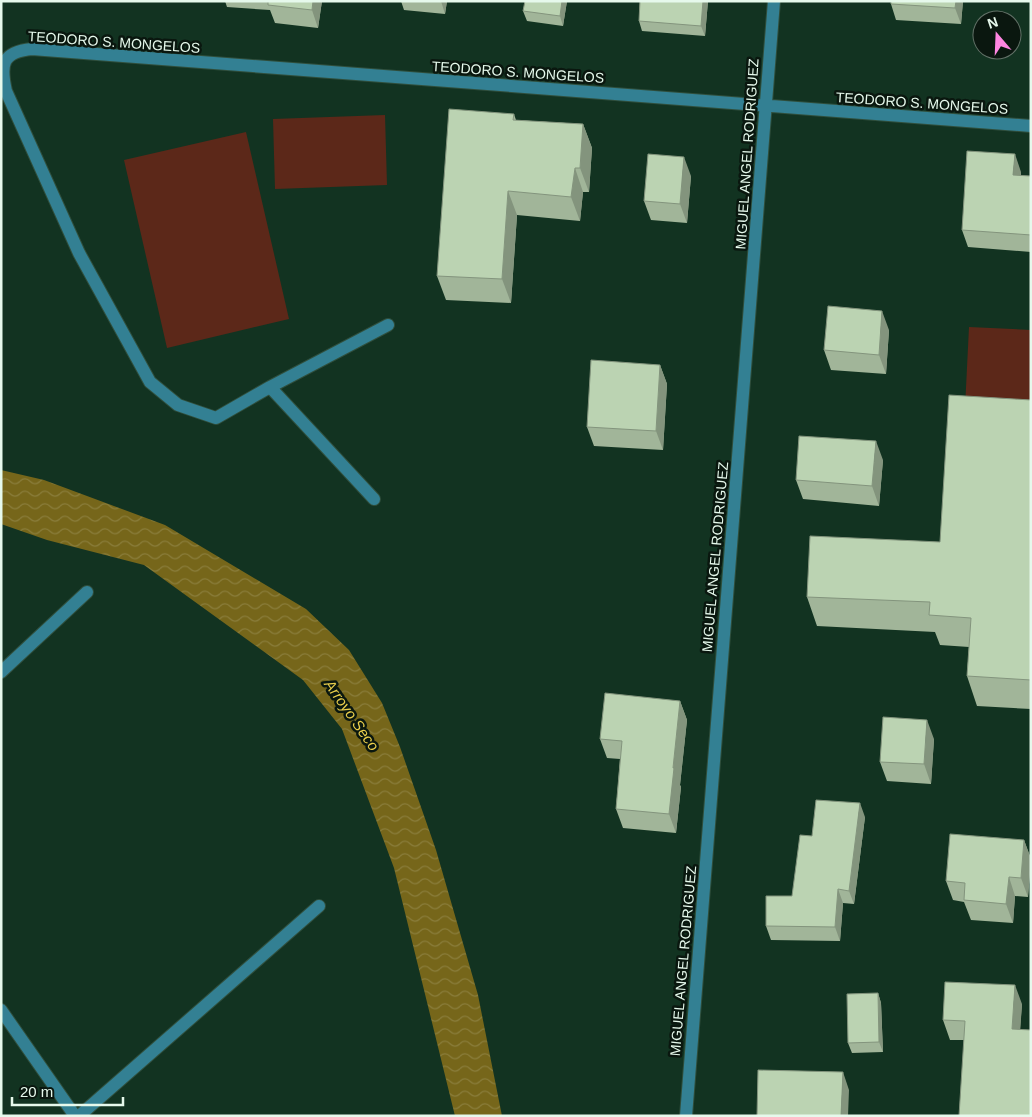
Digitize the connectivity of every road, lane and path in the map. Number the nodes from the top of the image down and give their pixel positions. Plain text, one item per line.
1 (774, 1) edge
2 (766, 106) junction
3 (1031, 126) edge
4 (388, 325) dead end
5 (270, 387) junction
6 (374, 499) dead end
7 (87, 592) dead end
8 (1, 672) edge
9 (319, 906) dead end
10 (1, 1010) edge
11 (75, 1116) edge
12 (79, 1116) edge
13 (686, 1116) edge

1 - 2 street, MIGUEL ANGEL RODRIGUEZ
2 - 3 street, TEODORO S. MONGELOS
2 - 5 street, TEODORO S. MONGELOS
2 - 13 street, MIGUEL ANGEL RODRIGUEZ
4 - 5 street
5 - 6 street
7 - 8 street
9 - 12 street
10 - 11 street

